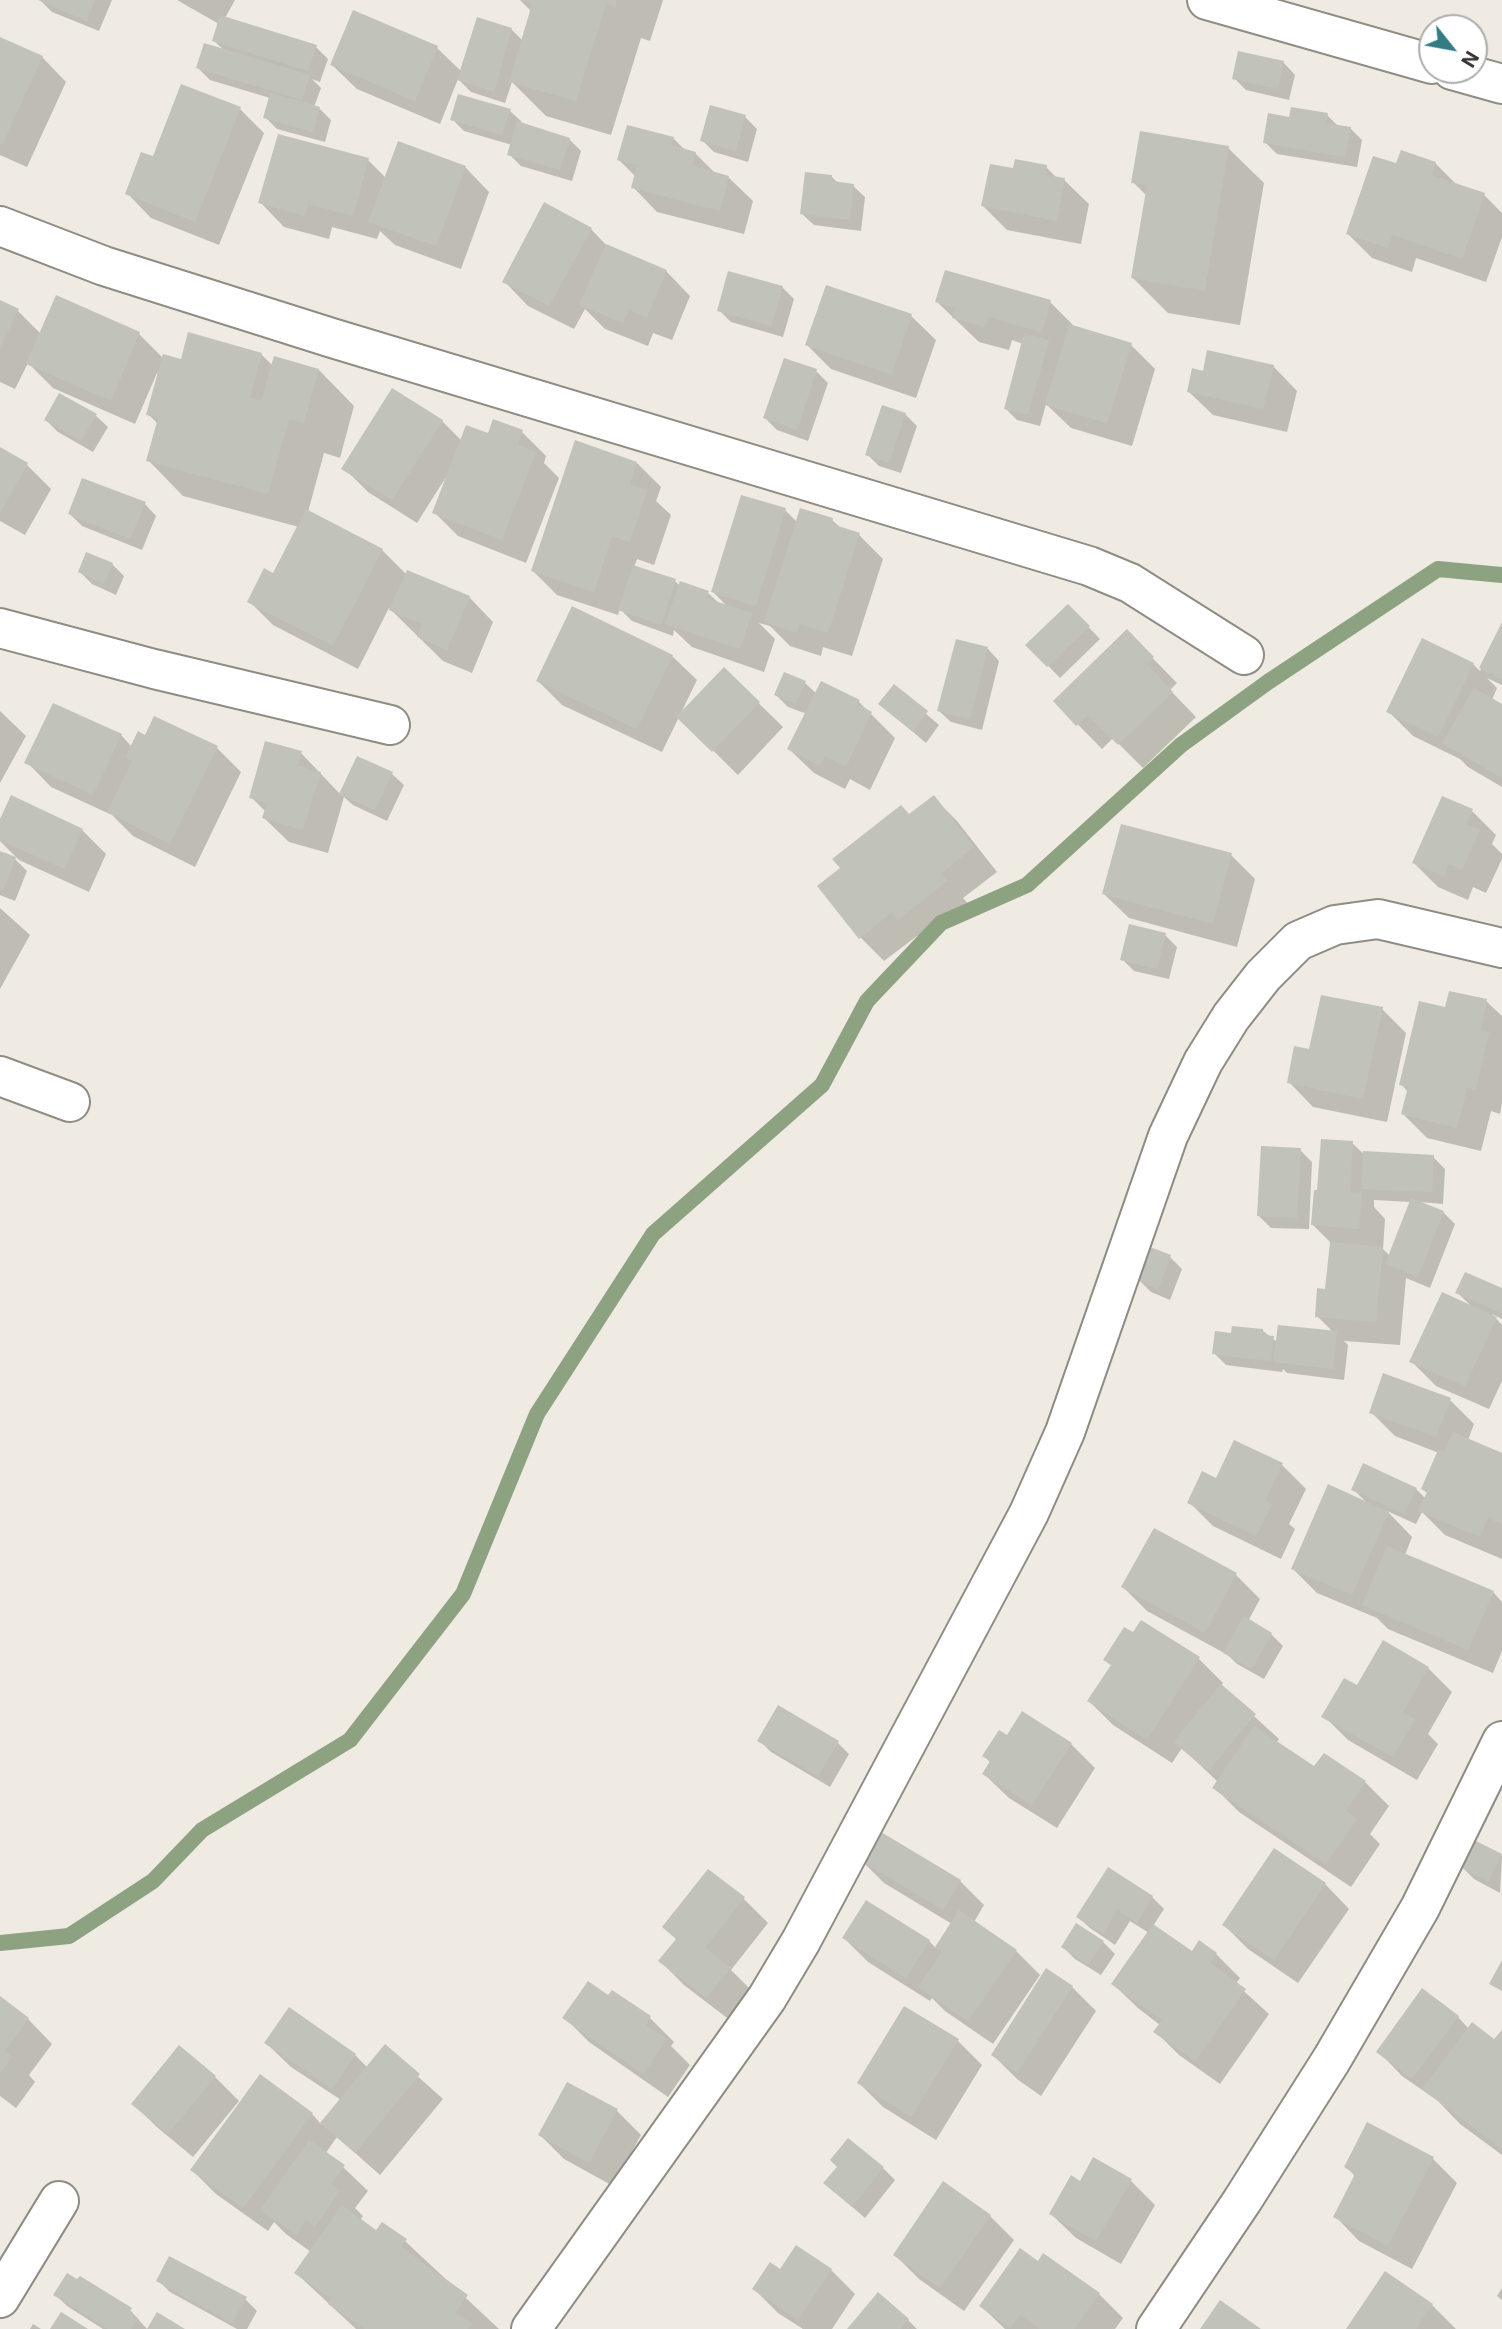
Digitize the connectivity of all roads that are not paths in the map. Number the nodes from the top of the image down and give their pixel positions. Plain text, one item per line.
1 (1206, 0) edge
2 (1418, 60) edge
3 (0, 226) edge
4 (0, 628) edge
5 (1244, 655) dead end
6 (390, 725) dead end
7 (1502, 948) edge
8 (0, 1076) edge
9 (70, 1102) dead end
10 (1502, 1741) edge
11 (59, 2201) dead end
12 (0, 2298) edge
13 (531, 2329) edge
14 (1156, 2329) edge

1 - 2 street
3 - 5 street
4 - 6 street
7 - 13 street
8 - 9 street
10 - 14 street
11 - 12 street

